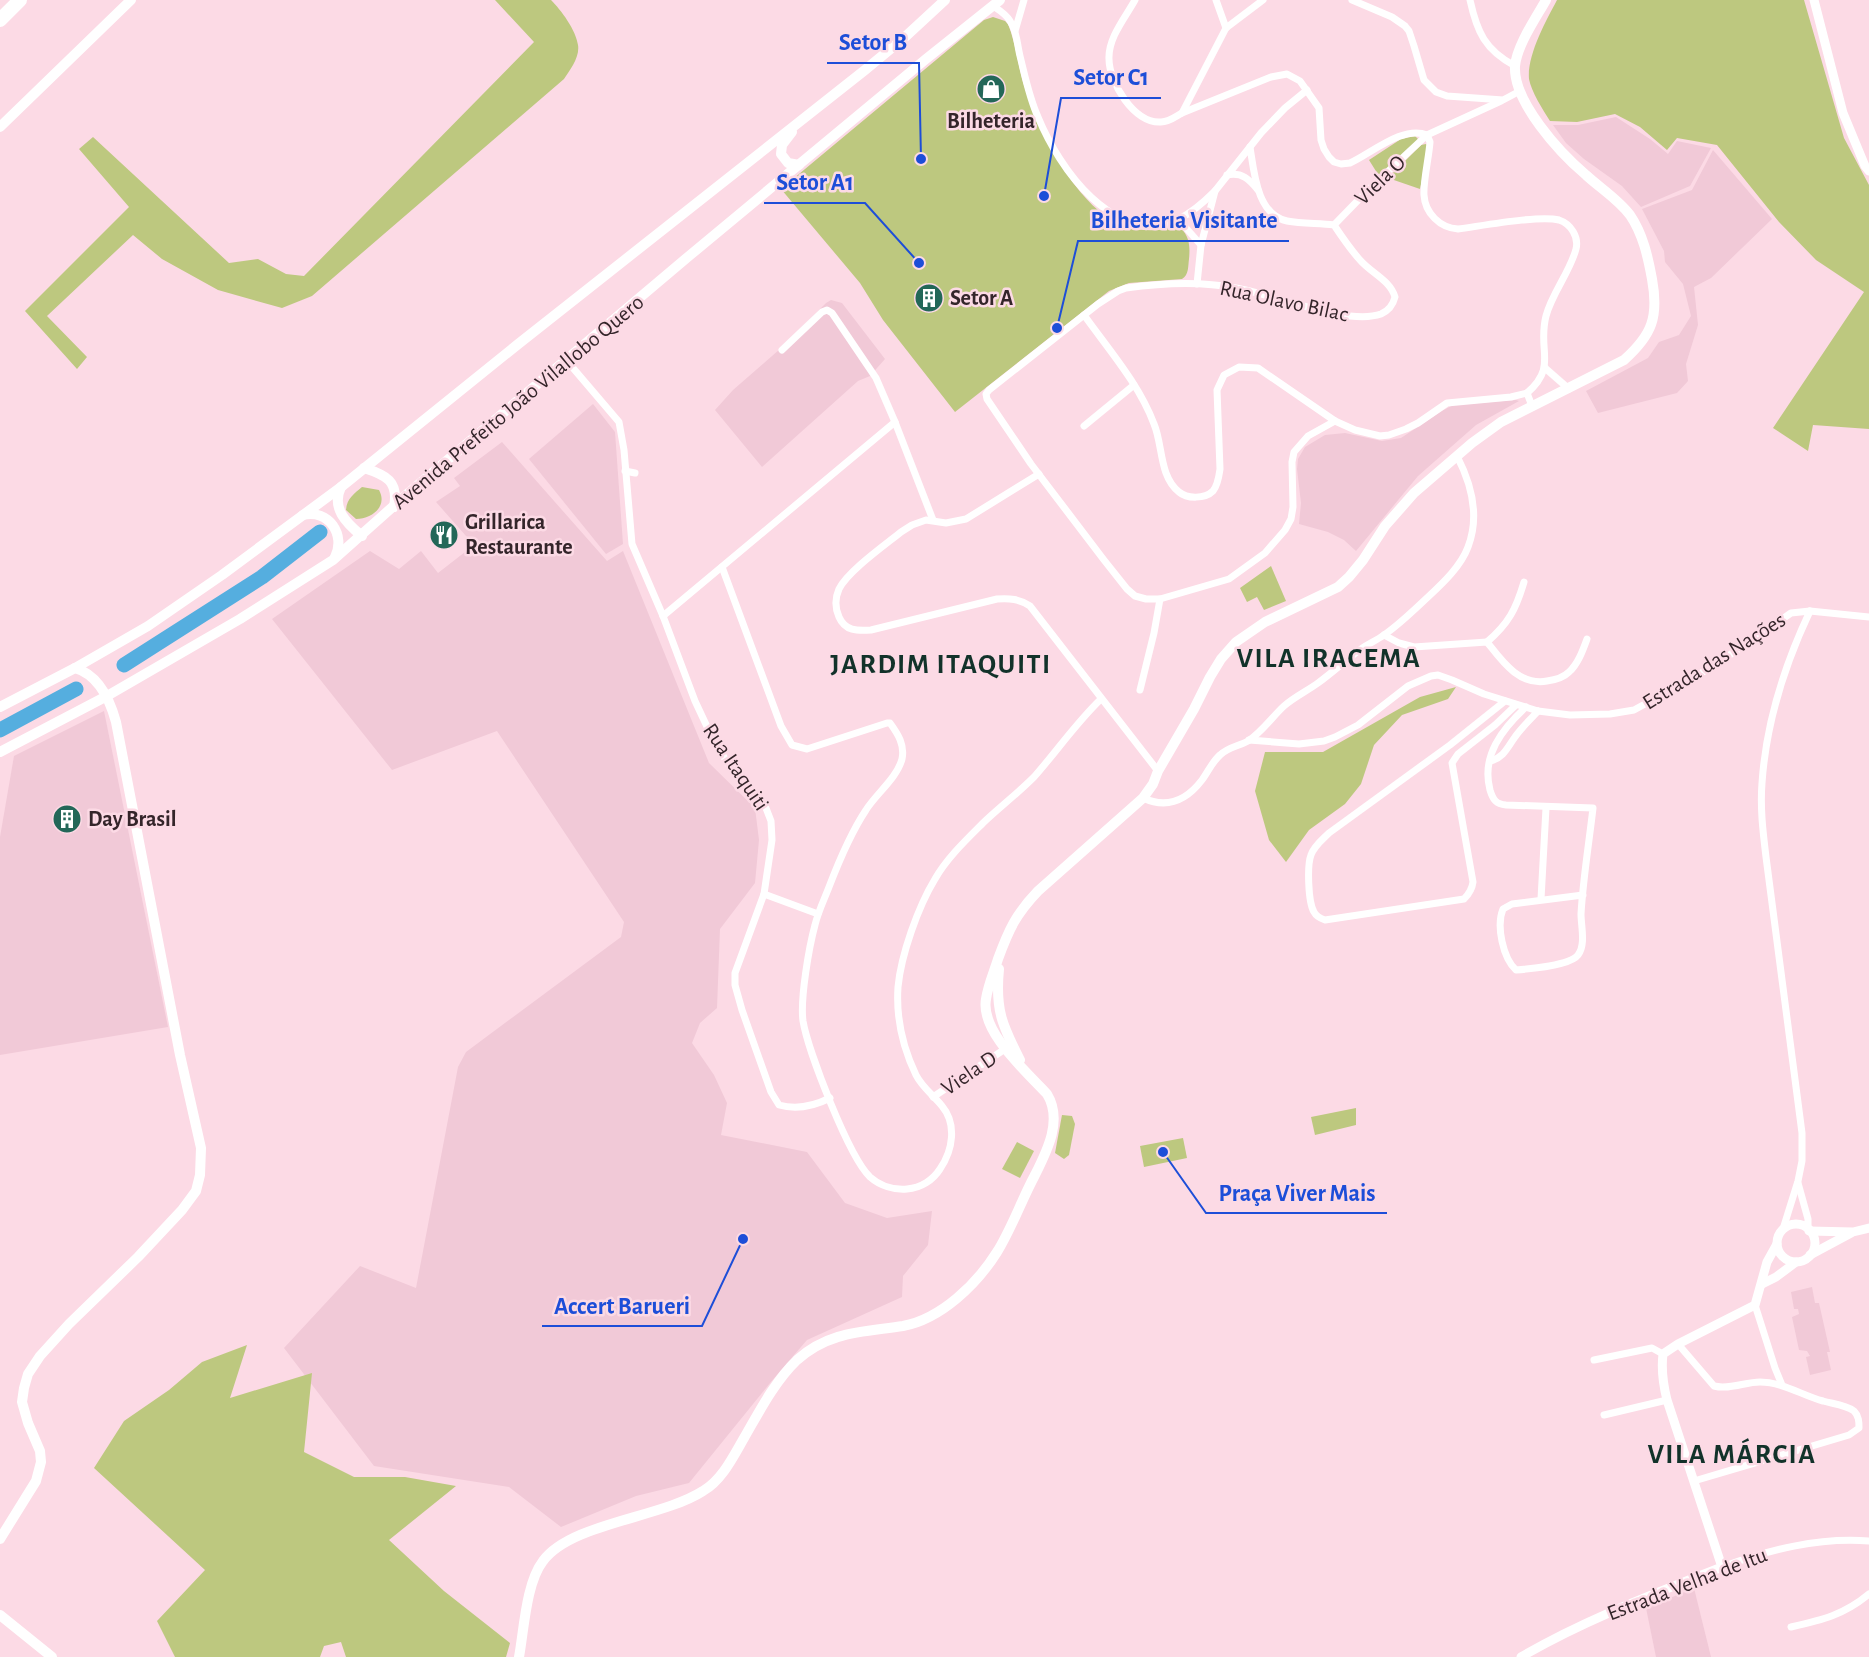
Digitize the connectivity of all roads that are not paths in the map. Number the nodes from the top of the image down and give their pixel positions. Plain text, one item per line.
1 (20, 0) edge
2 (131, 0) edge
3 (945, 0) edge
4 (980, 0) edge
5 (1024, 0) edge
6 (1135, 0) edge
7 (1216, 0) edge
8 (1263, 0) edge
9 (1352, 0) edge
10 (1470, 0) edge
11 (1546, 0) edge
12 (1814, 0) edge
13 (997, 3) edge
14 (0, 20) edge
15 (1226, 28) junction
16 (1015, 31) junction
17 (1515, 66) junction
18 (1307, 90) junction
19 (1520, 91) junction
20 (1503, 100) junction
21 (1182, 113) junction
22 (796, 124) junction
23 (0, 127) edge
24 (1427, 135) junction
25 (1250, 147) junction
26 (799, 165) junction
27 (1869, 171) edge
28 (1227, 175) junction
29 (1215, 191) junction
30 (1261, 195) junction
31 (1190, 213) junction
32 (1178, 219) junction
33 (1205, 225) junction
34 (1334, 225) junction
35 (1201, 245) junction
36 (1197, 284) junction
37 (1084, 315) junction
38 (782, 350) dead end
39 (567, 361) junction
40 (1545, 368) junction
41 (1134, 385) junction
42 (1569, 389) junction
43 (1527, 393) junction
44 (1532, 406) junction
45 (1335, 421) junction
46 (895, 422) junction
47 (1084, 426) dead end
48 (1457, 456) junction
49 (364, 468) junction
50 (625, 471) junction
51 (635, 473) dead end
52 (1039, 474) junction
53 (341, 487) junction
54 (394, 507) junction
55 (302, 515) junction
56 (343, 518) junction
57 (933, 520) junction
58 (377, 522) junction
59 (362, 536) junction
60 (333, 560) junction
61 (722, 567) junction
62 (1524, 582) dead end
63 (1160, 599) junction
64 (1810, 610) junction
65 (663, 616) junction
66 (1869, 617) edge
67 (1384, 635) junction
68 (1587, 639) dead end
69 (1487, 642) junction
70 (75, 668) junction
71 (1140, 690) dead end
72 (107, 696) junction
73 (1101, 699) junction
74 (1505, 701) junction
75 (1516, 705) junction
76 (0, 707) edge
77 (1526, 707) junction
78 (1538, 711) junction
79 (1479, 724) junction
80 (1486, 732) junction
81 (1501, 733) junction
82 (1514, 738) junction
83 (1249, 740) junction
84 (1450, 746) junction
85 (0, 752) edge
86 (1458, 754) junction
87 (1491, 761) junction
88 (1158, 771) junction
89 (1143, 798) junction
90 (1546, 808) junction
91 (764, 894) junction
92 (1583, 895) junction
93 (1541, 899) junction
94 (818, 914) junction
95 (1002, 948) junction
96 (1005, 1049) junction
97 (1026, 1071) junction
98 (933, 1097) junction
99 (830, 1098) junction
100 (1798, 1181) junction
101 (1783, 1228) junction
102 (1869, 1228) edge
103 (1809, 1230) junction
104 (1853, 1232) junction
105 (1777, 1244) junction
106 (1810, 1255) junction
107 (1796, 1262) junction
108 (1762, 1284) junction
109 (1755, 1305) junction
110 (1678, 1344) junction
111 (1663, 1354) junction
112 (1594, 1360) dead end
113 (1782, 1385) junction
114 (1667, 1400) junction
115 (1604, 1415) dead end
116 (1694, 1481) junction
117 (0, 1539) edge
118 (1869, 1541) edge
119 (1722, 1567) junction
120 (1869, 1594) edge
121 (0, 1615) edge
122 (1791, 1627) dead end
123 (52, 1657) edge
124 (519, 1657) edge
125 (1521, 1657) edge

1 - 14 highway
2 - 23 main road
3 - 22 main road, Avenida Prefeito João Vilallobo Quero
4 - 13 main road
5 - 16 street
6 - 21 street
7 - 15 street
8 - 15 street
9 - 20 street
10 - 17 street
11 - 17 main road
12 - 27 street
13 - 16 street
13 - 26 main road, Avenida Prefeito João Vilallobo Quero
15 - 21 street
16 - 32 street
17 - 19 main road
18 - 21 street
18 - 24 street
18 - 25 street
19 - 20 street
19 - 42 main road
20 - 24 street
22 - 26 main road
22 - 49 main road, Avenida Prefeito João Vilallobo Quero
24 - 34 street, Viela O
24 - 40 street
25 - 28 street
25 - 30 street
26 - 39 main road, Avenida Prefeito João Vilallobo Quero
28 - 29 street
28 - 30 street
29 - 31 street
29 - 33 street
30 - 34 street
31 - 32 street
31 - 33 street
32 - 35 street
33 - 35 street
34 - 36 street, Rua Olavo Bilac
35 - 36 street
36 - 37 street, Rua Olavo Bilac
37 - 41 street
37 - 52 street, Rua Olavo Bilac
38 - 46 street
39 - 50 street, Rua Itaquiti
39 - 54 main road, Avenida Prefeito João Vilallobo Quero
40 - 42 street
40 - 43 street
41 - 45 street
41 - 47 street
42 - 44 main road
43 - 44 street
43 - 45 street
44 - 48 main road
45 - 63 street
46 - 57 street
46 - 61 street
48 - 67 street
48 - 88 main road
49 - 53 main road, Avenida Prefeito João Vilallobo Quero
49 - 54 main road
50 - 51 street
50 - 65 street, Rua Itaquiti
52 - 57 street
52 - 63 street
53 - 55 main road, Avenida Prefeito João Vilallobo Quero
53 - 56 main road
54 - 58 main road, Avenida Prefeito João Vilallobo Quero
55 - 60 main road
55 - 70 main road, Avenida Prefeito João Vilallobo Quero
56 - 58 main road
56 - 59 main road
57 - 73 street
58 - 59 main road, Avenida Prefeito João Vilallobo Quero
59 - 60 main road, Avenida Prefeito João Vilallobo Quero
60 - 72 main road, Avenida Prefeito João Vilallobo Quero
61 - 65 street
61 - 94 street
62 - 69 street
63 - 71 street
64 - 66 street, Estrada das Nações
64 - 78 street, Estrada das Nações
64 - 100 street, Estrada das Nações
65 - 91 street, Rua Itaquiti
67 - 69 street
67 - 83 street
68 - 69 street
70 - 72 main road
70 - 76 main road, Avenida Prefeito João Vilallobo Quero
72 - 85 main road, Avenida Prefeito João Vilallobo Quero
72 - 117 main road
73 - 88 street
73 - 98 street
74 - 75 street, Estrada das Nações
74 - 79 street
74 - 83 street, Estrada das Nações
75 - 77 street, Estrada das Nações
75 - 80 street
77 - 78 street, Estrada das Nações
77 - 81 street
78 - 82 street
79 - 80 street
79 - 84 street
80 - 86 street
81 - 82 street
81 - 87 street
82 - 87 street
83 - 89 street
84 - 86 street
84 - 86 street
87 - 90 street
88 - 89 main road
89 - 95 main road
90 - 92 street
90 - 93 street
91 - 94 street
91 - 99 street, Rua Itaquiti
92 - 93 street
92 - 93 street
94 - 99 street
95 - 96 main road
95 - 97 main road
96 - 97 main road
96 - 98 street, Viela D
97 - 124 main road
98 - 99 street
100 - 101 street, Estrada das Nações
100 - 103 street, Estrada das Nações
101 - 103 street
101 - 105 street
102 - 104 street
103 - 104 street
103 - 106 street
104 - 106 street
105 - 107 street
105 - 108 street
106 - 107 street
107 - 108 street
108 - 109 street
109 - 110 street
109 - 113 street
110 - 111 street
110 - 113 street
111 - 112 street
111 - 114 street
113 - 116 street
114 - 115 street
114 - 116 street
116 - 119 street
118 - 119 street, Estrada Velha de Itu
119 - 125 street, Estrada Velha de Itu
120 - 122 street
121 - 123 main road

